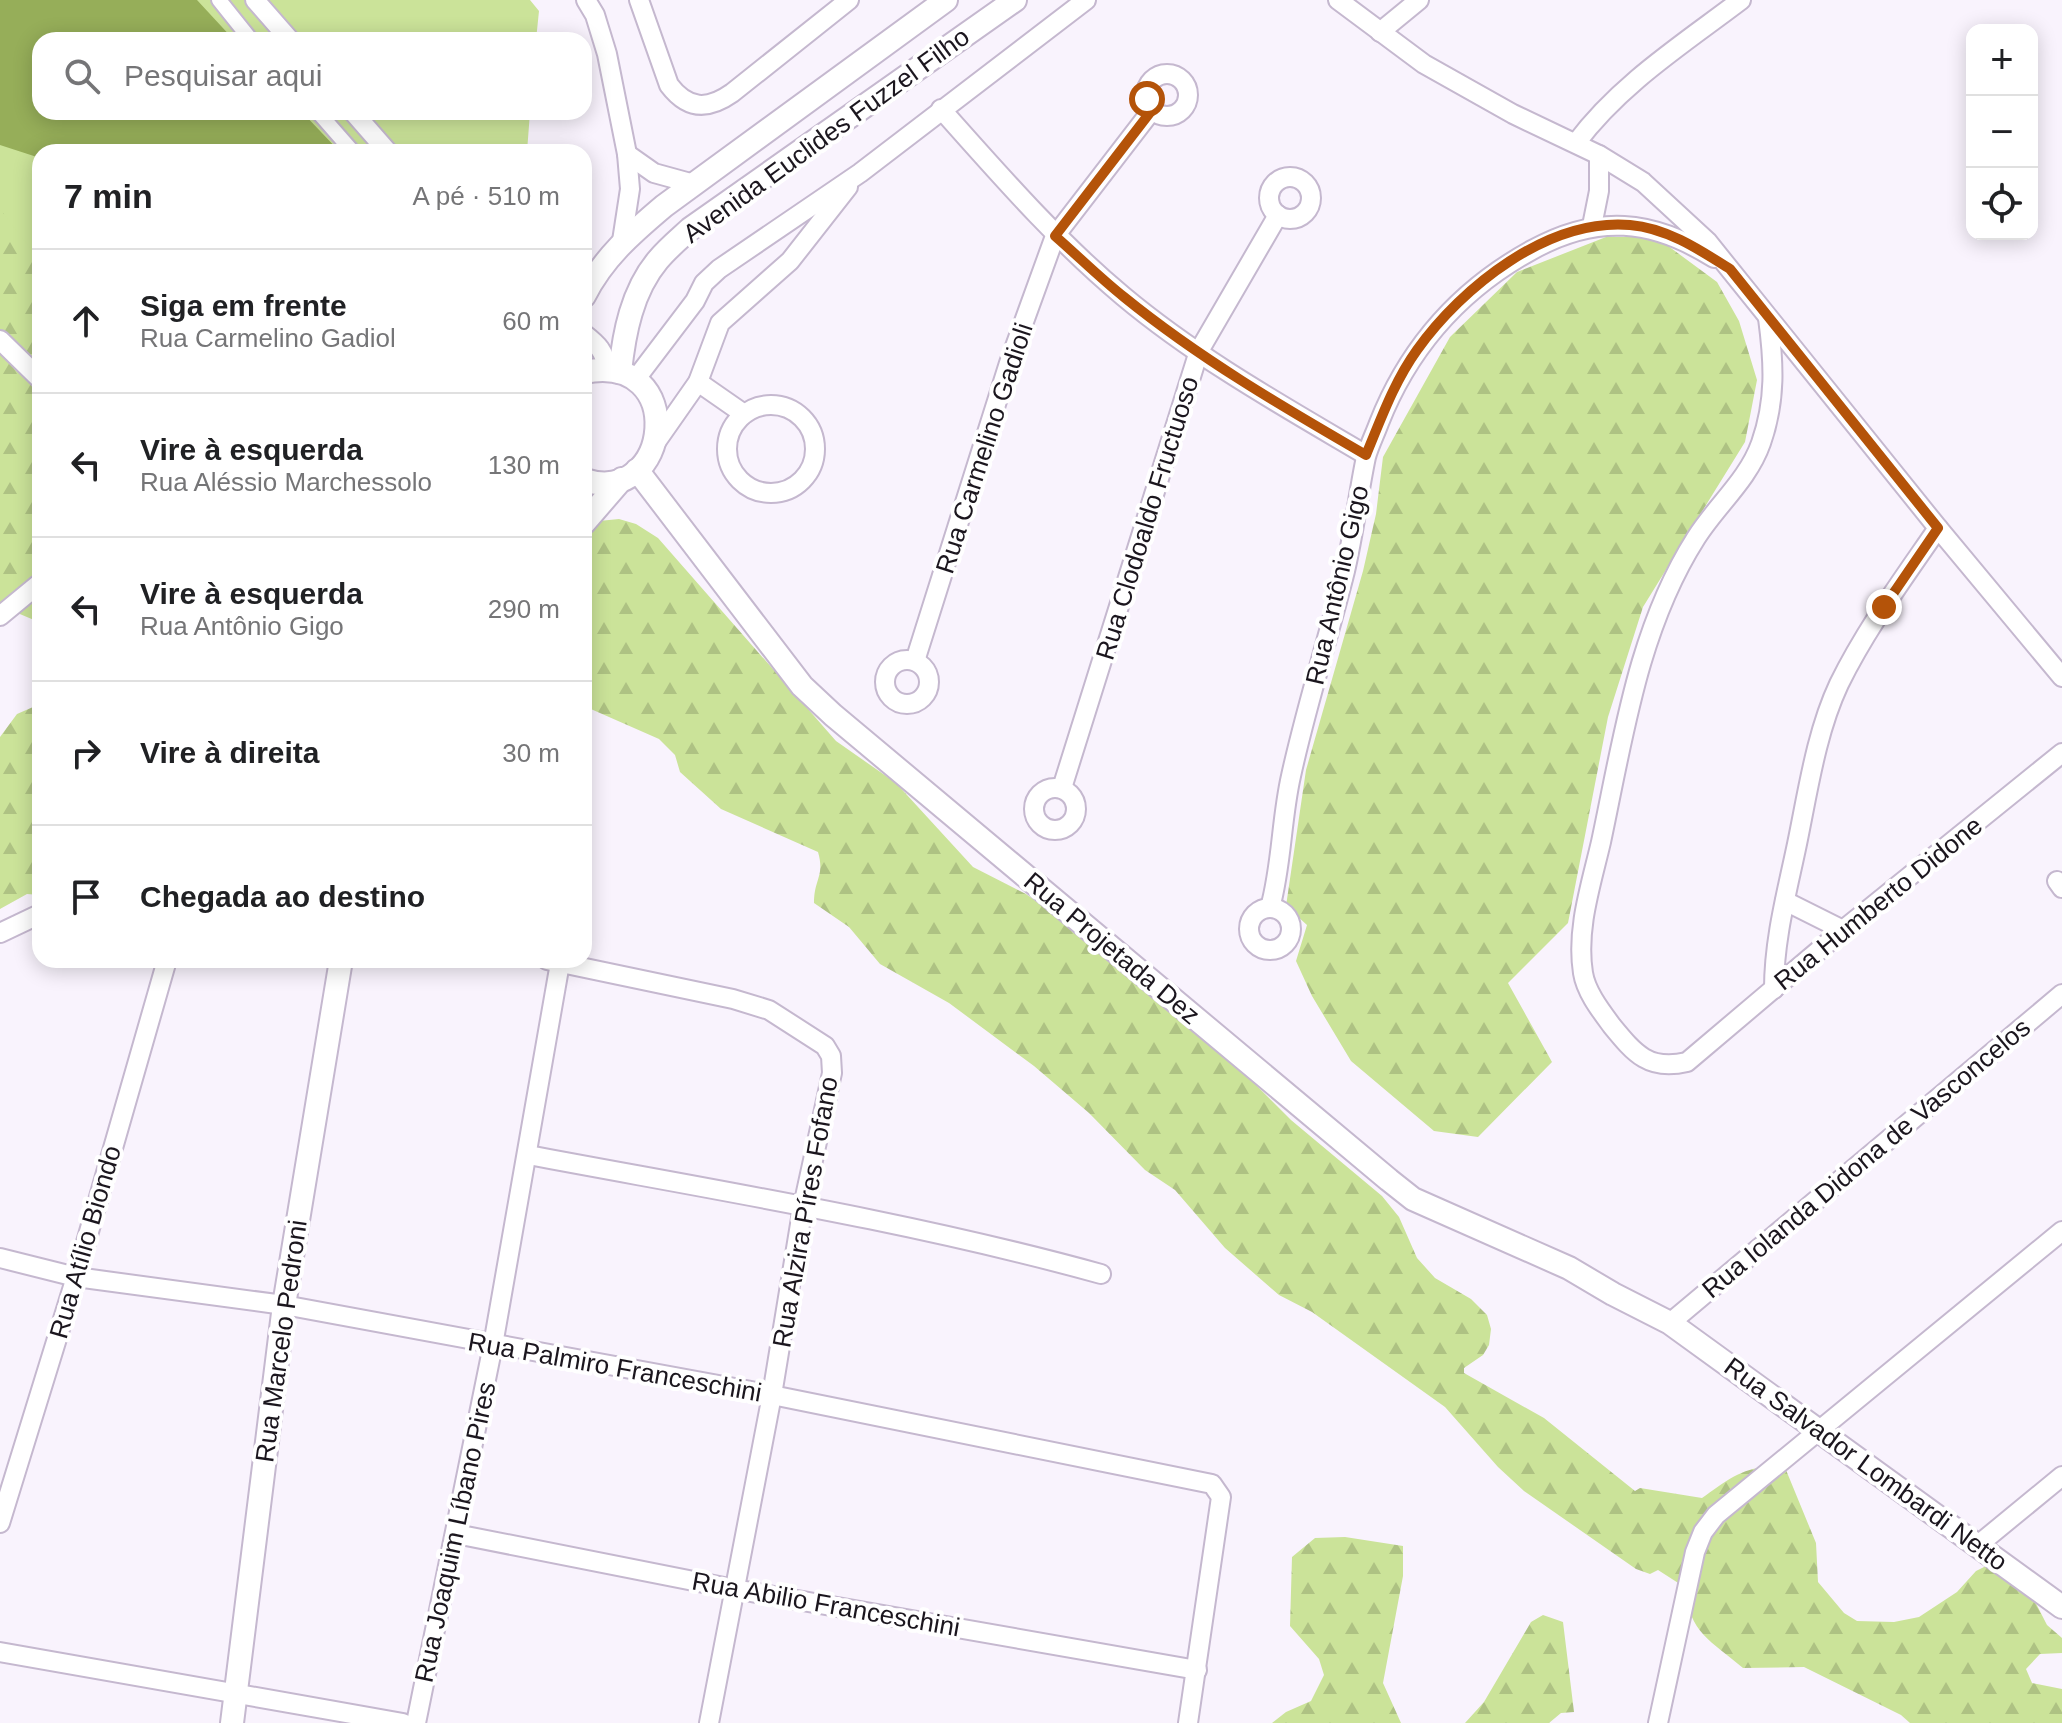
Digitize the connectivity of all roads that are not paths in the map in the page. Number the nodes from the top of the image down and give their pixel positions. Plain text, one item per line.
1 (219, 0) edge
2 (255, 0) edge
3 (586, 0) edge
4 (639, 0) edge
5 (849, 0) edge
6 (946, 0) edge
7 (1015, 0) edge
8 (1086, 0) edge
9 (1338, 0) edge
10 (1419, 0) edge
11 (1741, 0) edge
12 (245, 32) edge
13 (283, 32) edge
14 (1380, 32) junction
15 (941, 109) junction
16 (1152, 110) dead end
17 (325, 120) edge
18 (360, 120) edge
19 (1576, 143) junction
20 (346, 144) edge
21 (381, 144) edge
22 (627, 154) junction
23 (1599, 155) junction
24 (860, 173) junction
25 (694, 184) junction
26 (1278, 215) dead end
27 (1592, 226) junction
28 (1055, 236) junction
29 (622, 241) junction
30 (1730, 269) junction
31 (592, 282) edge
32 (695, 301) junction
33 (1768, 318) junction
34 (720, 323) junction
35 (0, 340) edge
36 (592, 341) edge
37 (1199, 351) junction
38 (32, 371) edge
39 (611, 373) edge
40 (698, 382) junction
41 (744, 414) junction
42 (656, 442) junction
43 (1366, 455) junction
44 (630, 475) junction
45 (592, 481) edge
46 (592, 515) edge
47 (1938, 528) junction
48 (32, 590) edge
49 (0, 616) edge
50 (915, 661) dead end
51 (2062, 677) edge
52 (2062, 753) edge
53 (1062, 788) dead end
54 (1785, 901) junction
55 (1270, 908) dead end
56 (32, 918) edge
57 (1843, 930) junction
58 (0, 933) edge
59 (165, 968) edge
60 (340, 968) edge
61 (553, 968) edge
62 (587, 968) edge
63 (1774, 989) junction
64 (2062, 994) edge
65 (528, 1155) junction
66 (803, 1206) junction
67 (2062, 1231) edge
68 (0, 1258) edge
69 (1101, 1274) dead end
70 (76, 1277) junction
71 (284, 1305) junction
72 (1670, 1323) junction
73 (493, 1345) junction
74 (772, 1395) junction
75 (1819, 1431) junction
76 (2062, 1476) edge
77 (0, 1523) edge
78 (456, 1534) junction
79 (1978, 1545) junction
80 (734, 1589) junction
81 (2062, 1607) edge
82 (0, 1652) edge
83 (1197, 1670) junction
84 (236, 1693) junction
85 (1659, 1718) edge
86 (232, 1723) edge
87 (403, 1723) edge
88 (416, 1723) edge
89 (709, 1723) edge
90 (1188, 1723) edge
91 (1678, 1723) edge

1 - 12 street
2 - 13 street
3 - 22 street
4 - 5 street
6 - 25 street, Avenida Euclides Fuzzel Filho
7 - 39 street, Avenida Euclides Fuzzel Filho
8 - 15 street
9 - 14 street, Rua Antônio Gigo
10 - 14 street
11 - 19 street
14 - 19 street, Rua Antônio Gigo
15 - 24 street
15 - 28 street
16 - 28 street, Rua Carmelino Gadioli
17 - 20 street
18 - 21 street
19 - 23 street, Rua Antônio Gigo
22 - 25 street
22 - 29 street
23 - 27 street
23 - 30 street, Rua Antônio Gigo
24 - 32 street
24 - 34 street
25 - 29 street, Avenida Euclides Fuzzel Filho
26 - 37 street, Rua Clodoaldo Fructuoso
27 - 30 street, Rua Antônio Gigo
27 - 43 street, Rua Antônio Gigo
28 - 37 street
28 - 50 street, Rua Carmelino Gadioli
29 - 31 street, Avenida Euclides Fuzzel Filho
30 - 33 street, Rua Antônio Gigo
32 - 34 street
32 - 39 street
33 - 47 street, Rua Antônio Gigo
33 - 63 street, Rua Humberto Didone
34 - 40 street
35 - 38 street
36 - 39 street
37 - 43 street
37 - 53 street, Rua Clodoaldo Fructuoso
39 - 42 street
40 - 41 street
40 - 42 street
41 - 41 street
42 - 44 street
43 - 55 street, Rua Antônio Gigo
44 - 45 street
44 - 46 street
44 - 72 street, Rua Projetada Dez
47 - 51 street, Rua Antônio Gigo
47 - 54 street
48 - 49 street
52 - 57 street, Rua Humberto Didone
54 - 57 street
54 - 63 street
56 - 58 street
57 - 63 street, Rua Humberto Didone
59 - 70 street, Rua Atílio Biondo
60 - 71 street, Rua Marcelo Pedroni
61 - 65 street, Rua Joaquim Líbano Pires
62 - 66 street, Rua Alzira Píres Fofano
64 - 72 street, Rua Iolanda Didona de Vasconcelos
65 - 66 street
65 - 73 street, Rua Joaquim Líbano Pires
66 - 69 street
66 - 74 street, Rua Alzira Píres Fofano
67 - 75 street
68 - 70 street, Rua Palmiro Franceschini
70 - 71 street, Rua Palmiro Franceschini
70 - 77 street, Rua Atílio Biondo
71 - 73 street, Rua Palmiro Franceschini
71 - 84 street, Rua Marcelo Pedroni
72 - 75 street, Rua Salvador Lombardi Netto
73 - 74 street, Rua Palmiro Franceschini
73 - 78 street, Rua Joaquim Líbano Pires
74 - 80 street, Rua Alzira Píres Fofano
74 - 83 street, Rua Palmiro Franceschini
75 - 79 street, Rua Salvador Lombardi Netto
75 - 85 street
76 - 79 street
78 - 80 street, Rua Abilio Franceschini
78 - 88 street, Rua Joaquim Líbano Pires
79 - 81 street, Rua Salvador Lombardi Netto
80 - 83 street, Rua Abilio Franceschini
80 - 89 street, Rua Alzira Píres Fofano
82 - 84 street
83 - 90 street
84 - 86 street, Rua Marcelo Pedroni
84 - 87 street
85 - 91 street

